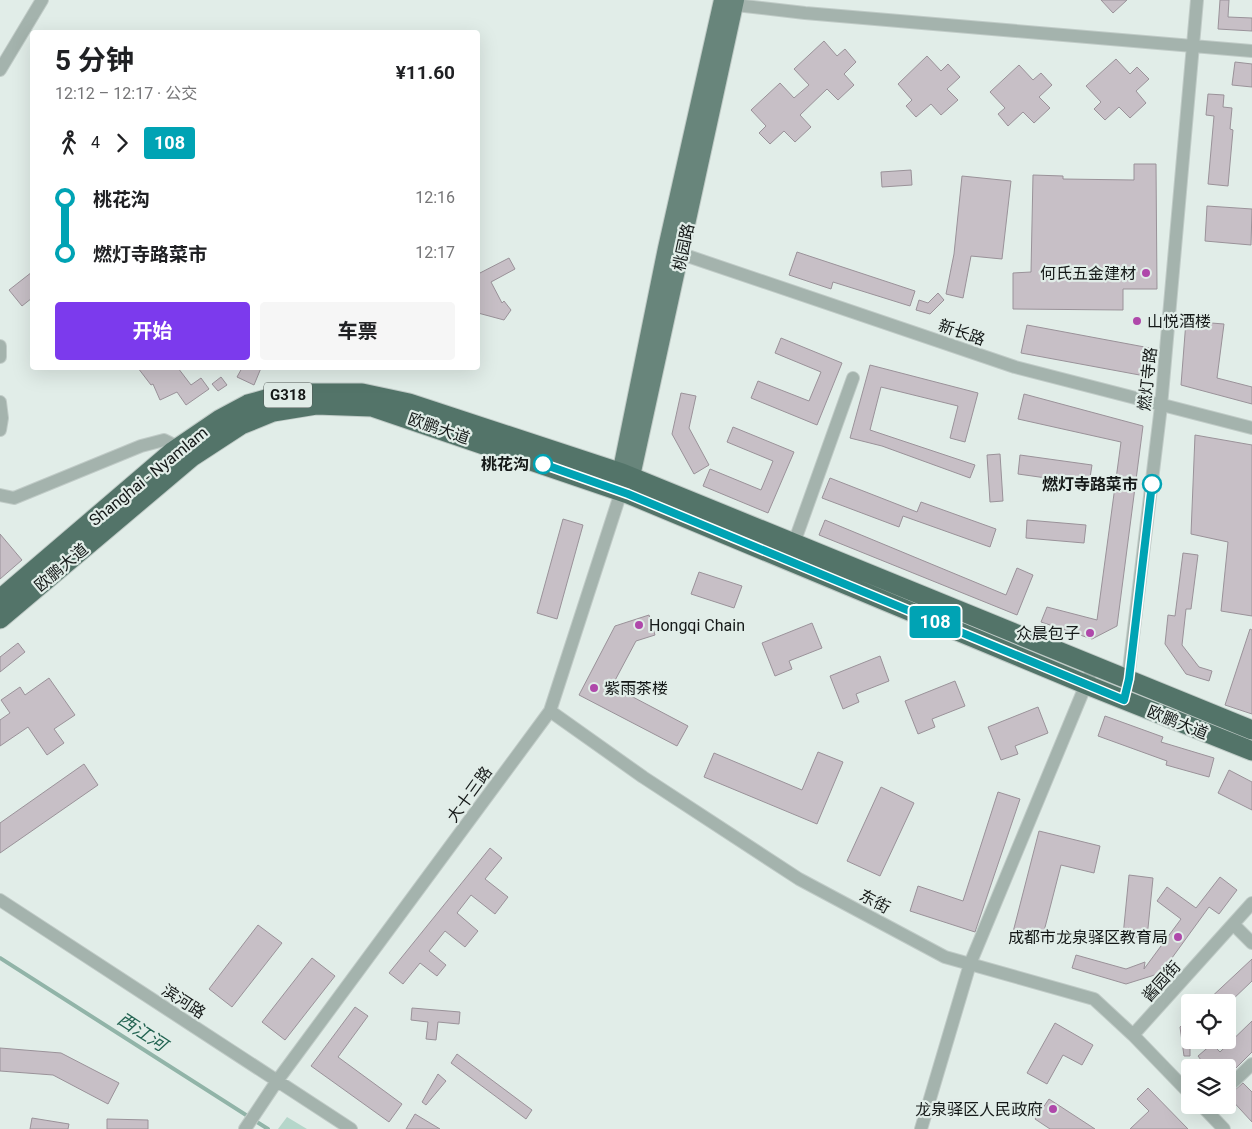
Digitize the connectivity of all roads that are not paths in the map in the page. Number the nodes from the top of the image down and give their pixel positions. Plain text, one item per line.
1 (42, 0) edge
2 (1197, 0) edge
3 (729, 2) edge
4 (1194, 46) junction
5 (1252, 51) edge
6 (0, 70) edge
7 (666, 248) junction
8 (682, 255) junction
9 (0, 346) edge
10 (0, 357) edge
11 (853, 378) dead end
12 (0, 402) edge
13 (1160, 406) junction
14 (1252, 428) edge
15 (0, 430) edge
16 (178, 447) junction
17 (624, 485) junction
18 (0, 495) edge
19 (794, 543) junction
20 (0, 599) edge
21 (0, 618) edge
22 (1094, 665) junction
23 (1129, 679) junction
24 (1087, 685) junction
25 (1124, 700) junction
26 (550, 711) junction
27 (1252, 730) edge
28 (1252, 751) edge
29 (0, 900) edge
30 (1252, 903) edge
31 (1233, 924) junction
32 (1252, 943) edge
33 (970, 964) junction
34 (1133, 1035) junction
35 (1252, 1064) edge
36 (1236, 1079) edge
37 (277, 1081) junction
38 (1181, 1085) edge
39 (1211, 1114) edge
40 (245, 1129) edge
41 (351, 1129) edge
42 (921, 1129) edge
43 (1224, 1129) edge

1 - 6 street
2 - 4 street, 燃灯寺路
3 - 4 street
3 - 7 main road
3 - 8 main road, 桃园路
4 - 5 street
4 - 13 street, 燃灯寺路
7 - 8 street, 新长路
7 - 17 main road
8 - 13 street, 新长路
8 - 17 main road, 桃园路
9 - 10 street
11 - 19 street
12 - 15 street
13 - 14 street, 新长路
13 - 23 street, 燃灯寺路
16 - 17 highway, Shanghai - Nyamlam / G318
16 - 18 street
16 - 20 highway, Shanghai - Nyamlam / G318
17 - 19 highway, 欧鹏大道 / G318
17 - 21 highway, 欧鹏大道 / G318
17 - 24 highway, 欧鹏大道 / G318
17 - 26 street, 大十三路
19 - 22 highway, 欧鹏大道 / G318
22 - 23 highway, 欧鹏大道 / G318
22 - 24 street
23 - 25 street, 燃灯寺路
23 - 27 highway, 欧鹏大道 / G318
24 - 25 highway, 欧鹏大道 / G318
24 - 33 street
25 - 28 highway, 欧鹏大道 / G318
26 - 33 street, 东街
26 - 37 street, 大十三路
29 - 37 street, 滨河路
30 - 31 street, 酱园街
31 - 32 street
31 - 34 street, 酱园街
33 - 34 street, 东街
33 - 42 street
34 - 38 street, 东街
35 - 36 street
37 - 40 street, 大十三路
37 - 41 street, 滨河路
39 - 43 street

